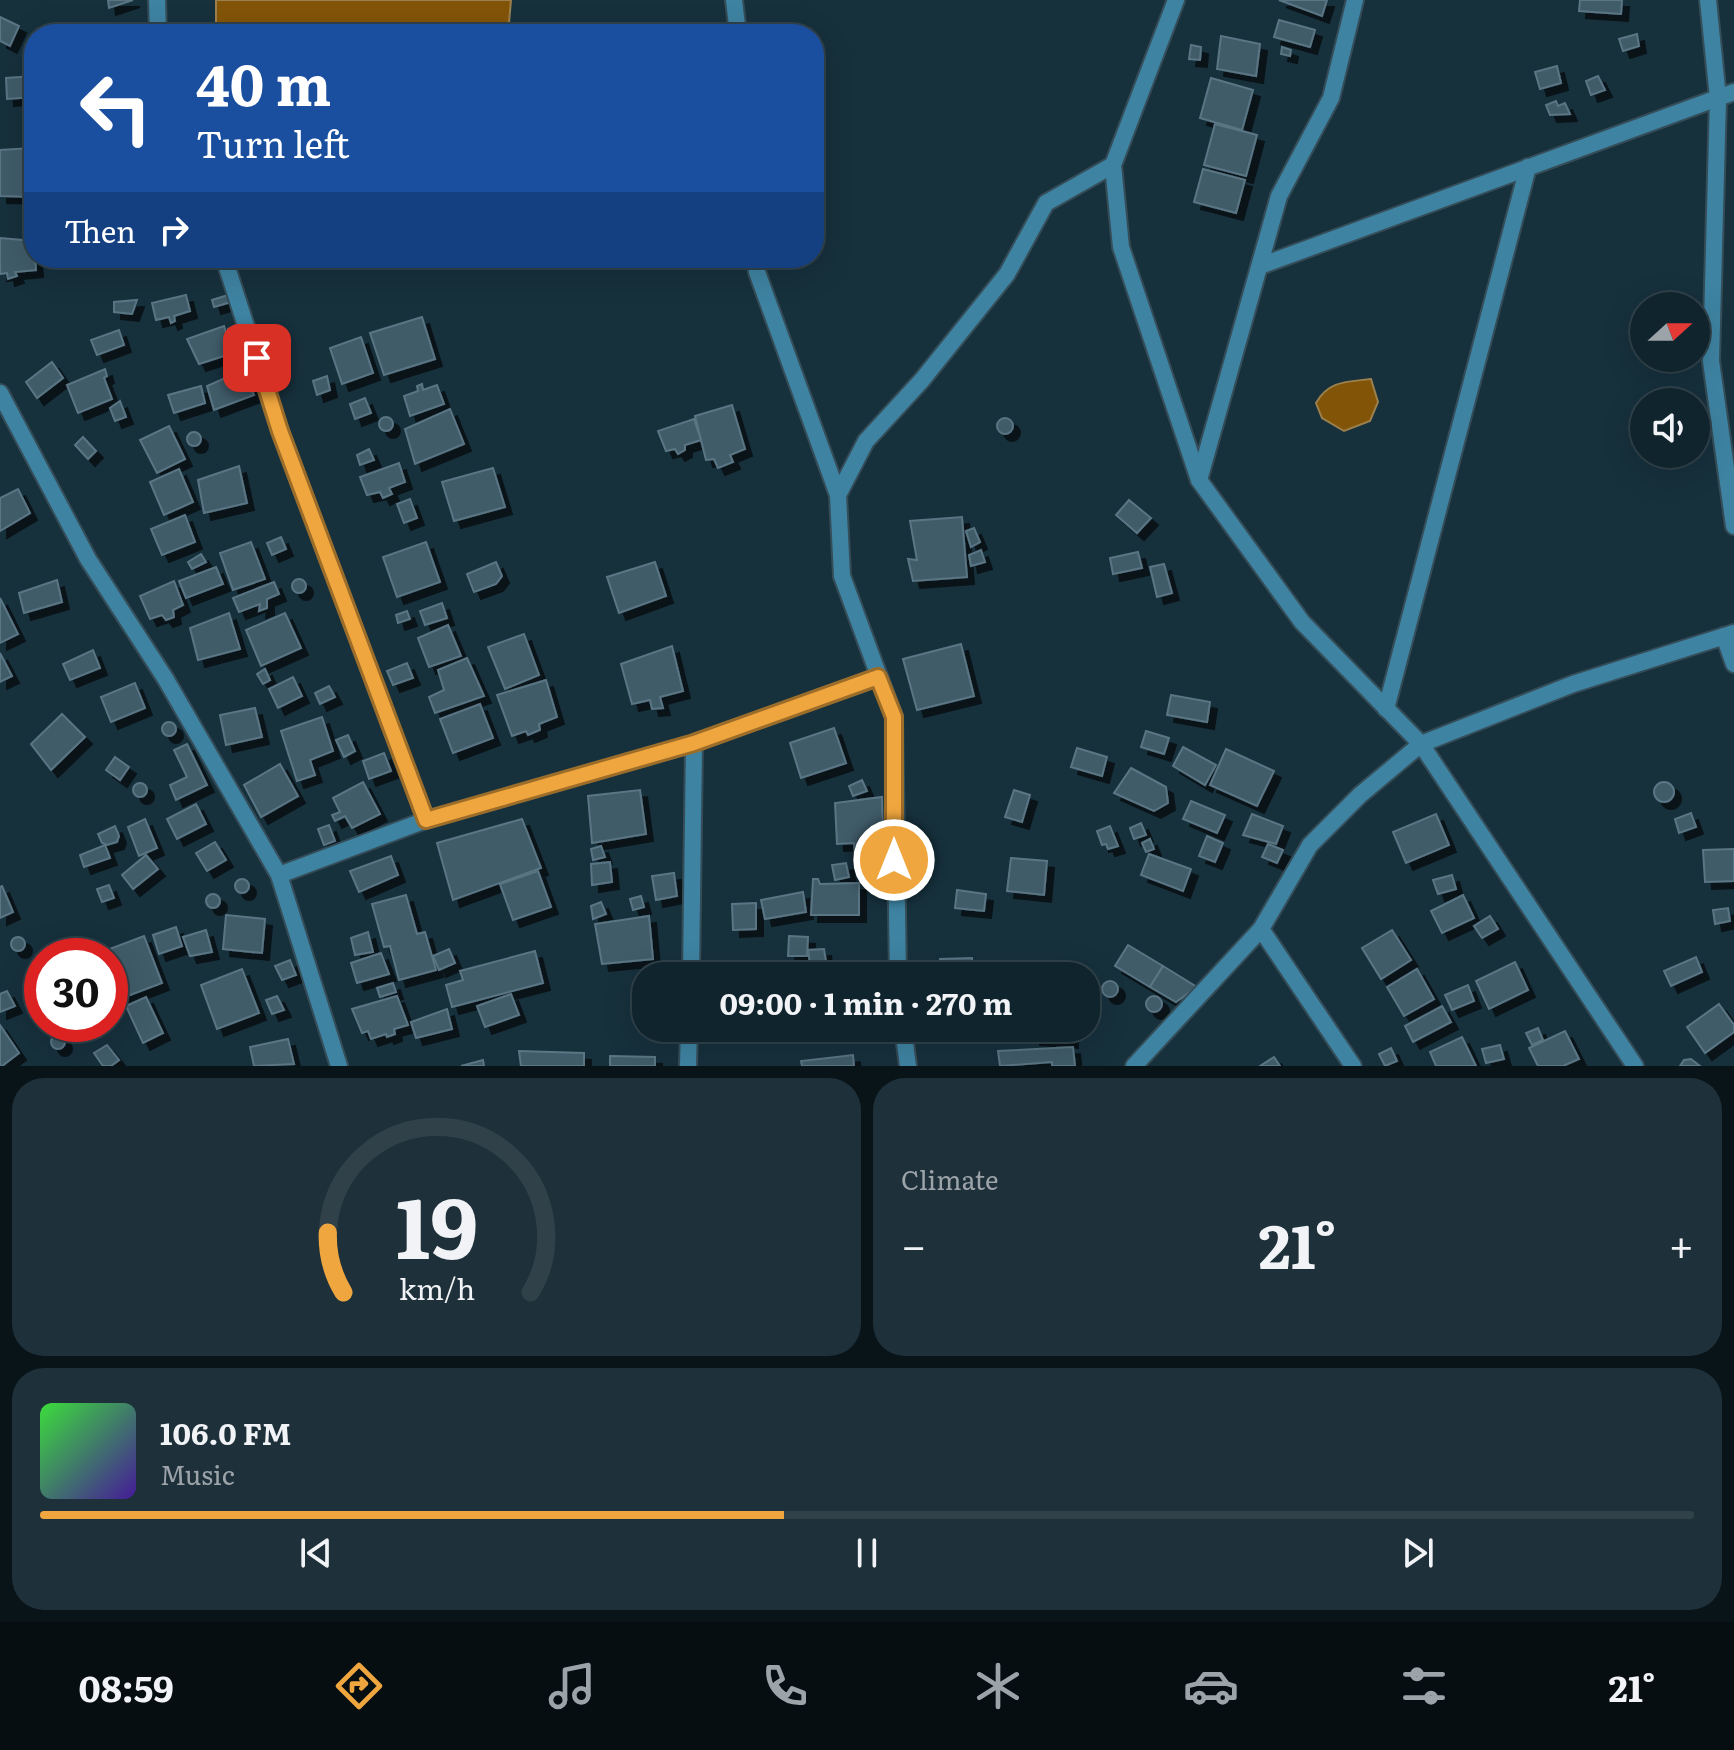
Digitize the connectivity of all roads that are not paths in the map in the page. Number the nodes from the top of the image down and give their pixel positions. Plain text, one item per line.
1 (157, 0) edge
2 (734, 0) edge
3 (1176, 0) edge
4 (1355, 0) edge
5 (1708, 0) edge
6 (158, 24) edge
7 (737, 24) edge
8 (1726, 95) edge
9 (1113, 165) junction
10 (1528, 167) junction
11 (1260, 266) junction
12 (227, 268) edge
13 (757, 268) edge
14 (0, 393) edge
15 (1199, 480) junction
16 (838, 495) junction
17 (1734, 526) edge
18 (1729, 634) edge
19 (1734, 664) edge
20 (878, 677) junction
21 (1386, 709) junction
22 (694, 743) junction
23 (1421, 744) junction
24 (426, 820) junction
25 (279, 875) junction
26 (1261, 929) junction
27 (691, 962) edge
28 (898, 962) edge
29 (689, 1042) edge
30 (905, 1042) edge
31 (339, 1066) edge
32 (688, 1066) edge
33 (908, 1066) edge
34 (1134, 1066) edge
35 (1353, 1066) edge
36 (1635, 1066) edge

1 - 6 street
2 - 7 street
3 - 9 street
4 - 11 street
5 - 8 street
8 - 10 street
8 - 17 street
9 - 15 street
9 - 16 street
10 - 11 street
10 - 21 street
11 - 15 street
12 - 24 street
13 - 16 street
14 - 25 street
15 - 21 street
16 - 20 street
18 - 19 street
18 - 23 street
20 - 22 street
20 - 28 street
21 - 23 street
22 - 24 street
22 - 27 street
23 - 26 street
23 - 36 street
24 - 25 street
25 - 31 street
26 - 34 street
26 - 35 street
29 - 32 street
30 - 33 street

